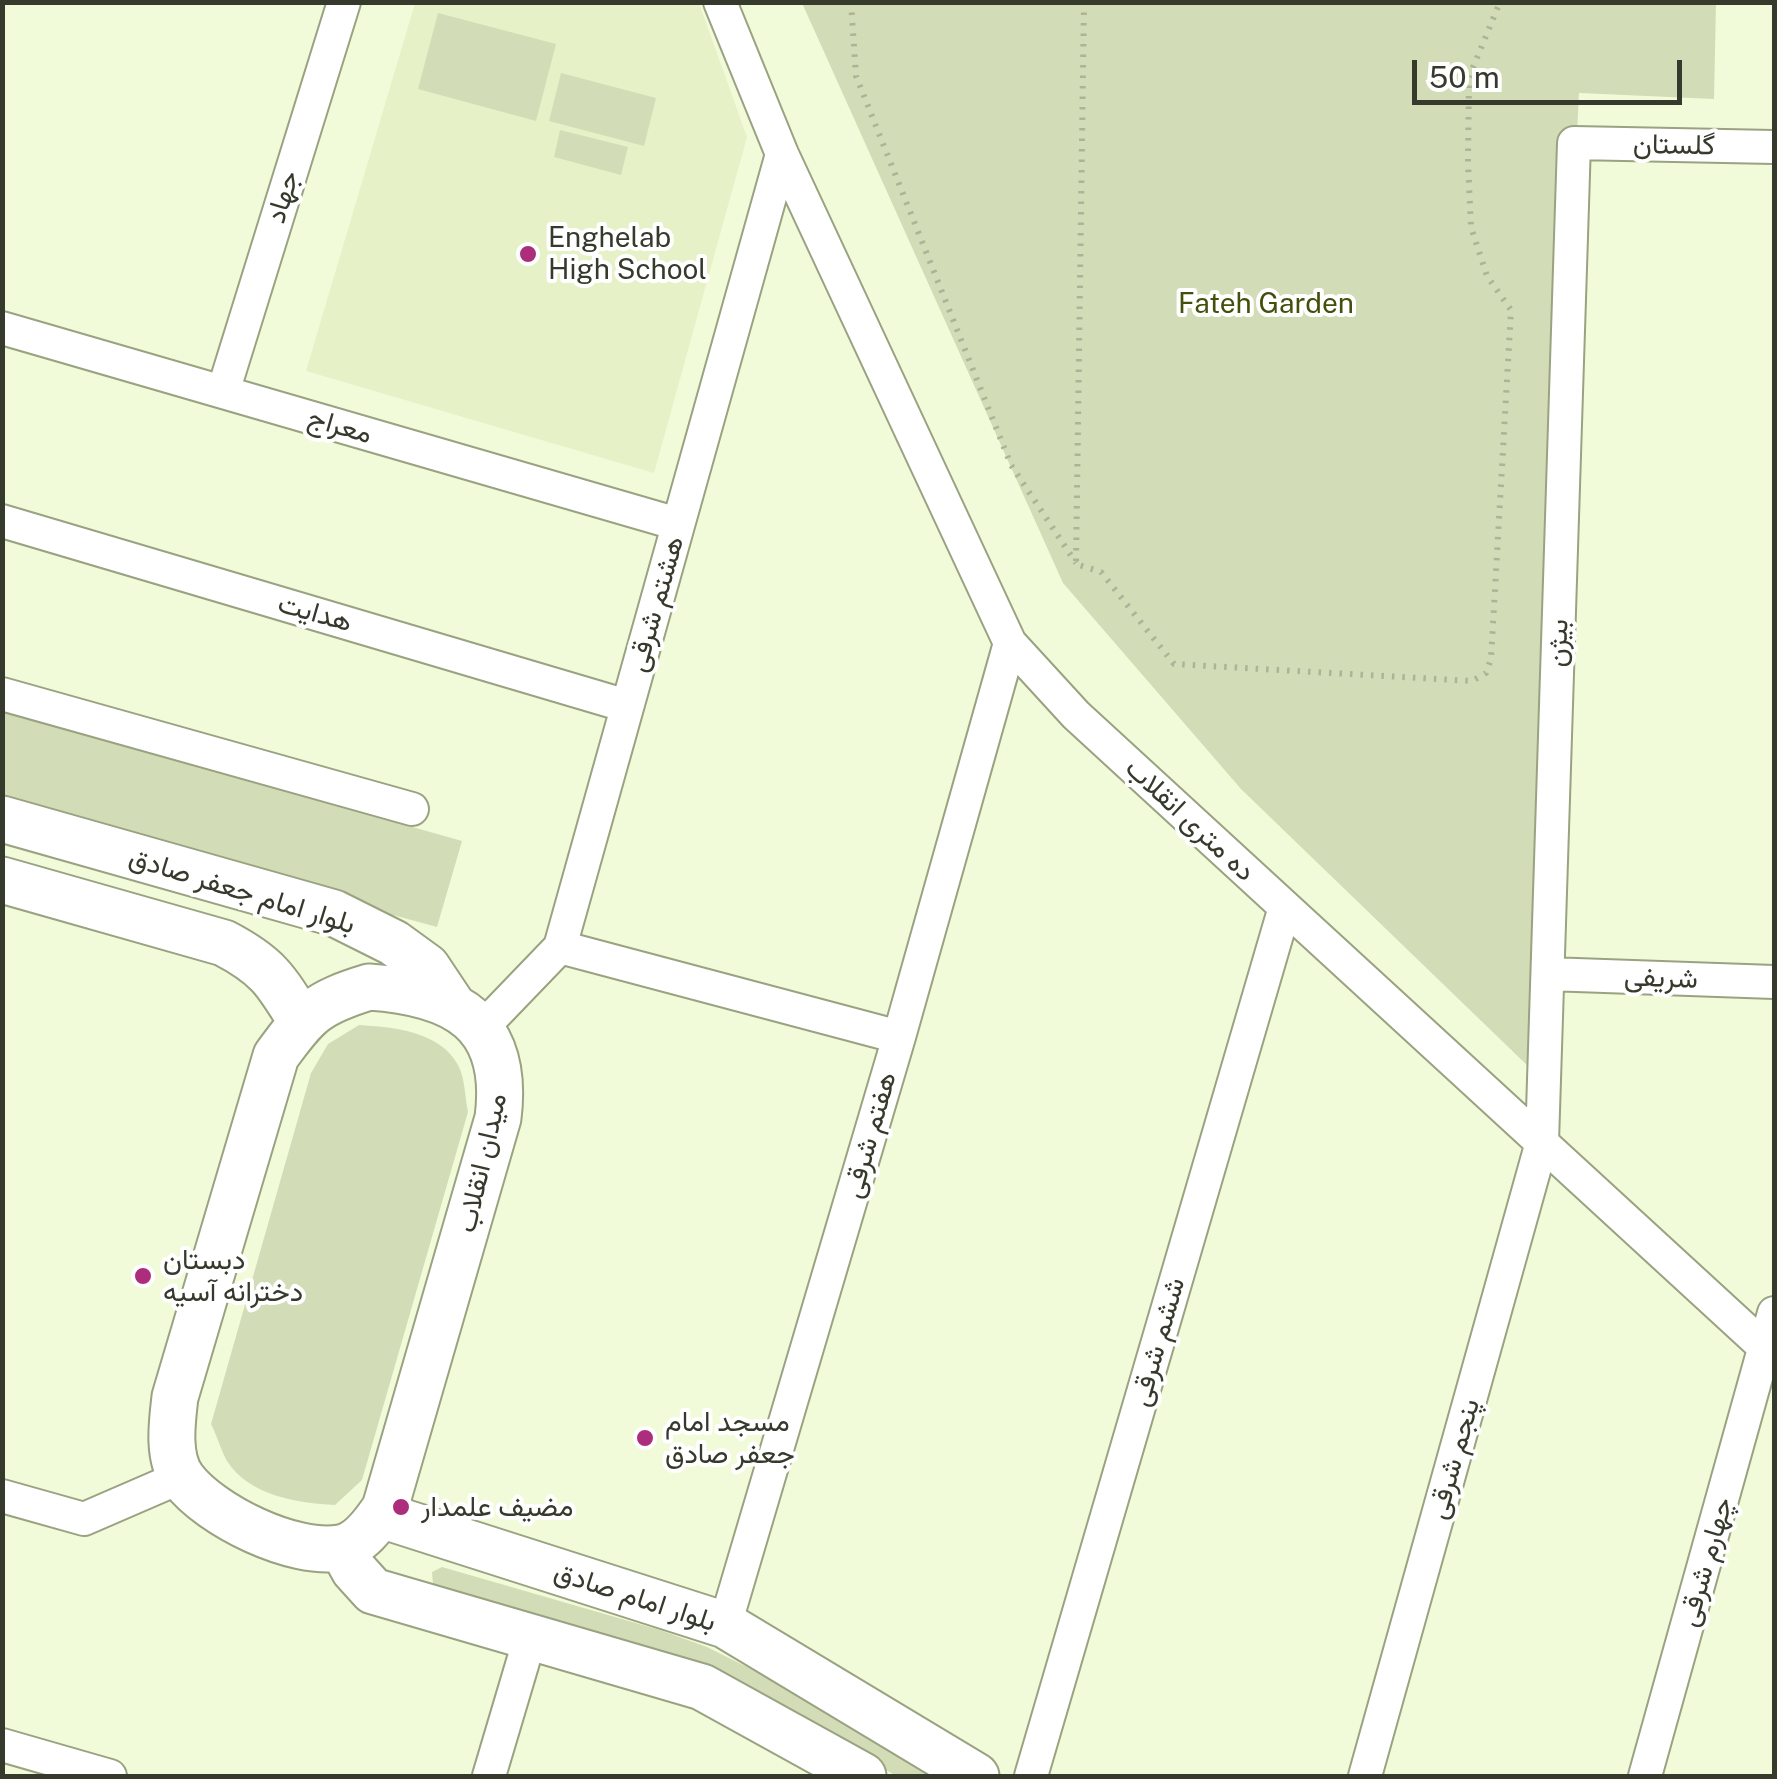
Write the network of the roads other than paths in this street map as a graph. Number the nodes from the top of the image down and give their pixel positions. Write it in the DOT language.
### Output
graph roads {
  1 [pos="344,2"];
  2 [pos="720,2"];
  3 [pos="1574,143"];
  4 [pos="1774,147"];
  5 [pos="782,154"];
  6 [pos="2,328"];
  7 [pos="223,392"];
  8 [pos="2,521"];
  9 [pos="678,524"];
  10 [pos="1010,644"];
  11 [pos="2,694"];
  12 [pos="627,706"];
  13 [pos="412,809"];
  14 [pos="2,819"];
  15 [pos="2,880"];
  16 [pos="1286,908"];
  17 [pos="560,948"];
  18 [pos="1548,974"];
  19 [pos="1774,982"];
  20 [pos="468,1016"];
  21 [pos="301,1021"];
  22 [pos="899,1036"];
  23 [pos="1542,1142"];
  24 [pos="1774,1313"];
  25 [pos="1770,1352"];
  26 [pos="181,1477"];
  27 [pos="2,1496"];
  28 [pos="380,1515"];
  29 [pos="342,1548"];
  30 [pos="725,1625"];
  31 [pos="530,1638"];
  32 [pos="2,1745"];
  33 [pos="836,1769"];
  34 [pos="110,1776"];
  35 [pos="489,1776"];
  36 [pos="976,1776"];
  37 [pos="1031,1776"];
  38 [pos="1366,1776"];
  39 [pos="1645,1776"];
  1 -- 7 [label="street, جهاد"];
  2 -- 5 [label="street, ده متری انقلاب"];
  3 -- 4 [label="street, گلستان"];
  3 -- 18 [label="street, بیژن"];
  5 -- 9 [label="street, هشتم شرقی"];
  5 -- 10 [label="street, ده متری انقلاب"];
  6 -- 7 [label="street, معراج"];
  7 -- 9 [label="street, معراج"];
  8 -- 12 [label="street, هدایت"];
  9 -- 12 [label="street, هشتم شرقی"];
  10 -- 16 [label="street, ده متری انقلاب"];
  10 -- 22 [label="street, هفتم شرقی"];
  11 -- 13 [label="street"];
  12 -- 17 [label="street, هشتم شرقی"];
  14 -- 20 [label="main road, بلوار امام جعفر صادق"];
  15 -- 21 [label="main road, بلوار امام جعفر صادق"];
  16 -- 23 [label="street, ده متری انقلاب"];
  16 -- 37 [label="street, ششم شرقی"];
  17 -- 20 [label="street, هشتم شرقی"];
  17 -- 22 [label="street"];
  18 -- 19 [label="street, شریفی"];
  18 -- 23 [label="street, بیژن"];
  20 -- 21 [label="main road"];
  20 -- 28 [label="main road, میدان انقلاب"];
  21 -- 26 [label="main road"];
  22 -- 30 [label="street, هفتم شرقی"];
  23 -- 25 [label="street, ده متری انقلاب"];
  23 -- 38 [label="street, پنجم شرقی"];
  24 -- 25 [label="street, چهارم شرقی"];
  25 -- 39 [label="street, چهارم شرقی"];
  26 -- 27 [label="street"];
  26 -- 29 [label="main road"];
  28 -- 29 [label="main road, میدان انقلاب"];
  28 -- 30 [label="main road, بلوار امام صادق"];
  29 -- 31 [label="main road"];
  30 -- 36 [label="main road, بلوار امام صادق"];
  31 -- 33 [label="main road"];
  31 -- 35 [label="street"];
  32 -- 34 [label="street"];
}
